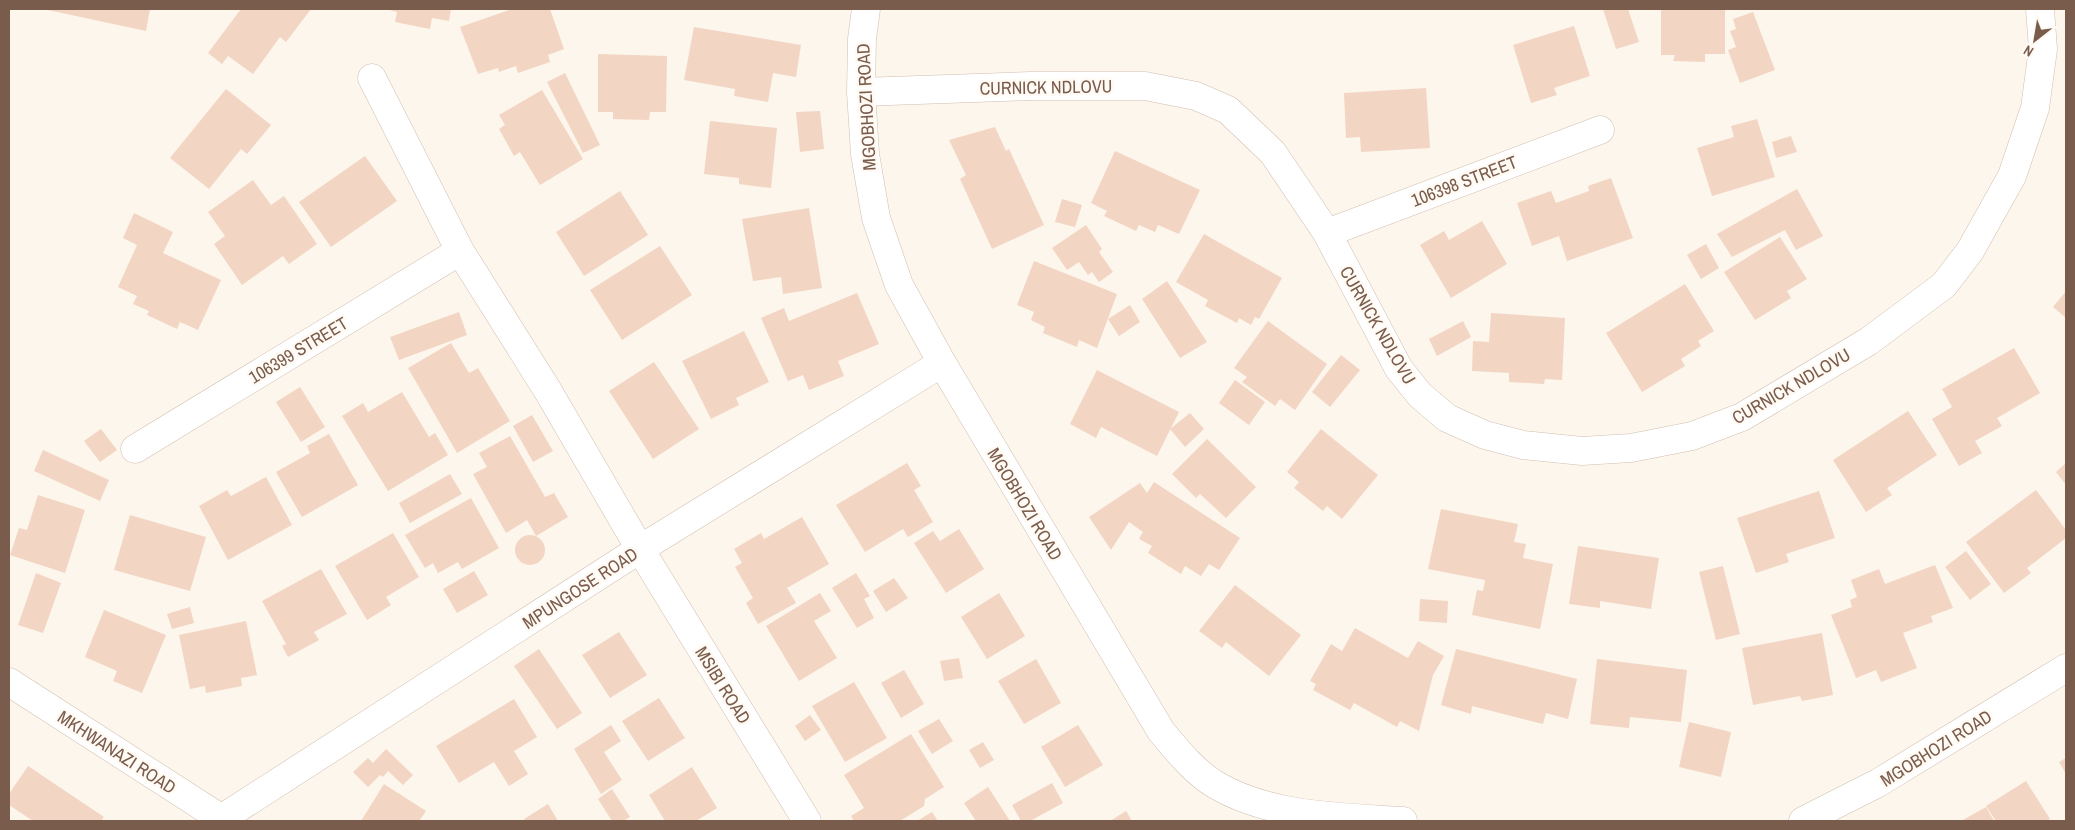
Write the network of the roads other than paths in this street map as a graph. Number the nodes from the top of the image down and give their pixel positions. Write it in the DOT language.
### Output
graph roads {
  1 [pos="866,9"];
  2 [pos="2040,9"];
  3 [pos="372,78"];
  4 [pos="861,92"];
  5 [pos="1600,130"];
  6 [pos="1327,233"];
  7 [pos="460,250"];
  8 [pos="942,363"];
  9 [pos="135,449"];
  10 [pos="640,550"];
  11 [pos="2066,668"];
  12 [pos="9,682"];
  13 [pos="223,820"];
  14 [pos="807,821"];
  15 [pos="1403,821"];
  16 [pos="1803,821"];
  1 -- 4 [label="street, MGOBHOZI ROAD"];
  2 -- 6 [label="street, CURNICK NDLOVU"];
  3 -- 7 [label="street"];
  4 -- 6 [label="street, CURNICK NDLOVU"];
  4 -- 8 [label="street, MGOBHOZI ROAD"];
  5 -- 6 [label="street, 106398 STREET"];
  7 -- 9 [label="street, 106399 STREET"];
  7 -- 10 [label="street"];
  8 -- 10 [label="street, MPUNGOSE ROAD"];
  8 -- 15 [label="street, MGOBHOZI ROAD"];
  10 -- 13 [label="street, MPUNGOSE ROAD"];
  10 -- 14 [label="street, MSIBI ROAD"];
  11 -- 16 [label="street, MGOBHOZI ROAD"];
  12 -- 13 [label="street, MKHWANAZI ROAD"];
}
